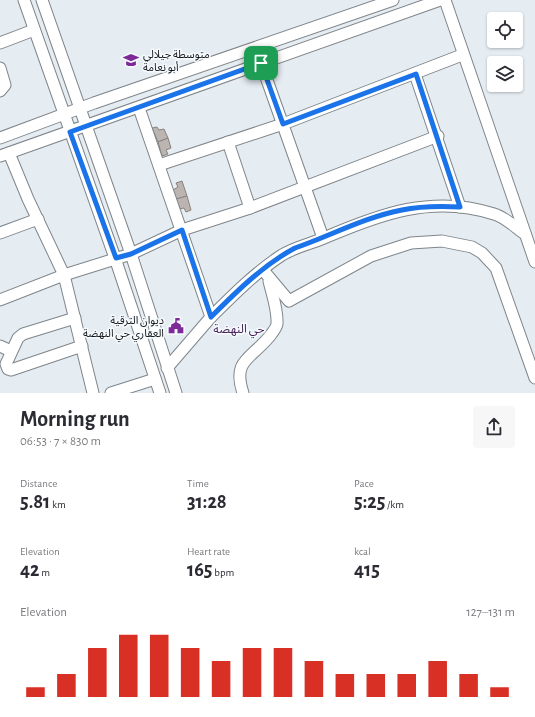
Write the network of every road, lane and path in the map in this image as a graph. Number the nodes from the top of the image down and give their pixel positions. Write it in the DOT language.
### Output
graph roads {
  1 [pos="24,0"];
  2 [pos="42,0"];
  3 [pos="393,0"];
  4 [pos="440,0"];
  5 [pos="445,0"];
  6 [pos="34,30"];
  7 [pos="0,43"];
  8 [pos="462,55"];
  9 [pos="261,63"];
  10 [pos="0,68"];
  11 [pos="416,74"];
  12 [pos="0,92"];
  13 [pos="81,108"];
  14 [pos="139,108"];
  15 [pos="64,114"];
  16 [pos="283,124"];
  17 [pos="87,126"];
  18 [pos="70,132"];
  19 [pos="438,136"];
  20 [pos="0,138"];
  21 [pos="228,142"];
  22 [pos="4,154"];
  23 [pos="159,165"];
  24 [pos="305,187"];
  25 [pos="514,203"];
  26 [pos="460,207"];
  27 [pos="250,208"];
  28 [pos="496,214"];
  29 [pos="38,219"];
  30 [pos="182,230"];
  31 [pos="0,233"];
  32 [pos="525,234"];
  33 [pos="322,238"];
  34 [pos="131,254"];
  35 [pos="116,258"];
  36 [pos="535,262"];
  37 [pos="266,273"];
  38 [pos="64,275"];
  39 [pos="0,300"];
  40 [pos="211,317"];
  41 [pos="76,318"];
  42 [pos="0,346"];
  43 [pos="82,346"];
  44 [pos="11,351"];
  45 [pos="167,368"];
  46 [pos="535,378"];
  47 [pos="155,379"];
  48 [pos="93,393"];
  49 [pos="111,393"];
  50 [pos="160,393"];
  51 [pos="176,393"];
  52 [pos="243,393"];
  1 -- 6 [label="street"];
  2 -- 13 [label="street"];
  3 -- 13 [label="street"];
  4 -- 9 [label="street"];
  5 -- 8 [label="street"];
  6 -- 7 [label="street"];
  6 -- 15 [label="street"];
  8 -- 11 [label="street"];
  8 -- 25 [label="street"];
  9 -- 14 [label="street"];
  9 -- 16 [label="street"];
  10 -- 12 [label="street"];
  11 -- 16 [label="street"];
  11 -- 19 [label="street"];
  13 -- 15 [label="street"];
  13 -- 17 [label="street"];
  14 -- 17 [label="street"];
  14 -- 23 [label="street"];
  15 -- 18 [label="street"];
  15 -- 20 [label="street"];
  16 -- 21 [label="street"];
  16 -- 24 [label="street"];
  17 -- 18 [label="street"];
  17 -- 34 [label="street"];
  18 -- 22 [label="street"];
  18 -- 35 [label="street"];
  19 -- 24 [label="street"];
  19 -- 26 [label="street"];
  21 -- 23 [label="street"];
  21 -- 27 [label="street"];
  22 -- 29 [label="street"];
  23 -- 30 [label="street"];
  24 -- 27 [label="street"];
  24 -- 33 [label="street"];
  25 -- 28 [label="street"];
  25 -- 32 [label="street"];
  26 -- 28 [label="street"];
  26 -- 33 [label="street"];
  27 -- 30 [label="street"];
  28 -- 32 [label="street"];
  29 -- 31 [label="street"];
  29 -- 38 [label="street"];
  30 -- 34 [label="street"];
  30 -- 40 [label="street"];
  32 -- 36 [label="street"];
  33 -- 37 [label="street"];
  34 -- 35 [label="street"];
  34 -- 45 [label="street"];
  35 -- 38 [label="street"];
  35 -- 47 [label="street"];
  37 -- 40 [label="street"];
  37 -- 46 [label="street"];
  37 -- 52 [label="street"];
  38 -- 39 [label="street"];
  38 -- 41 [label="street"];
  40 -- 45 [label="street"];
  41 -- 43 [label="street"];
  41 -- 44 [label="street"];
  42 -- 44 [label="street"];
  43 -- 44 [label="street"];
  43 -- 48 [label="street"];
  45 -- 51 [label="street"];
  47 -- 49 [label="street"];
  47 -- 50 [label="street"];
}
